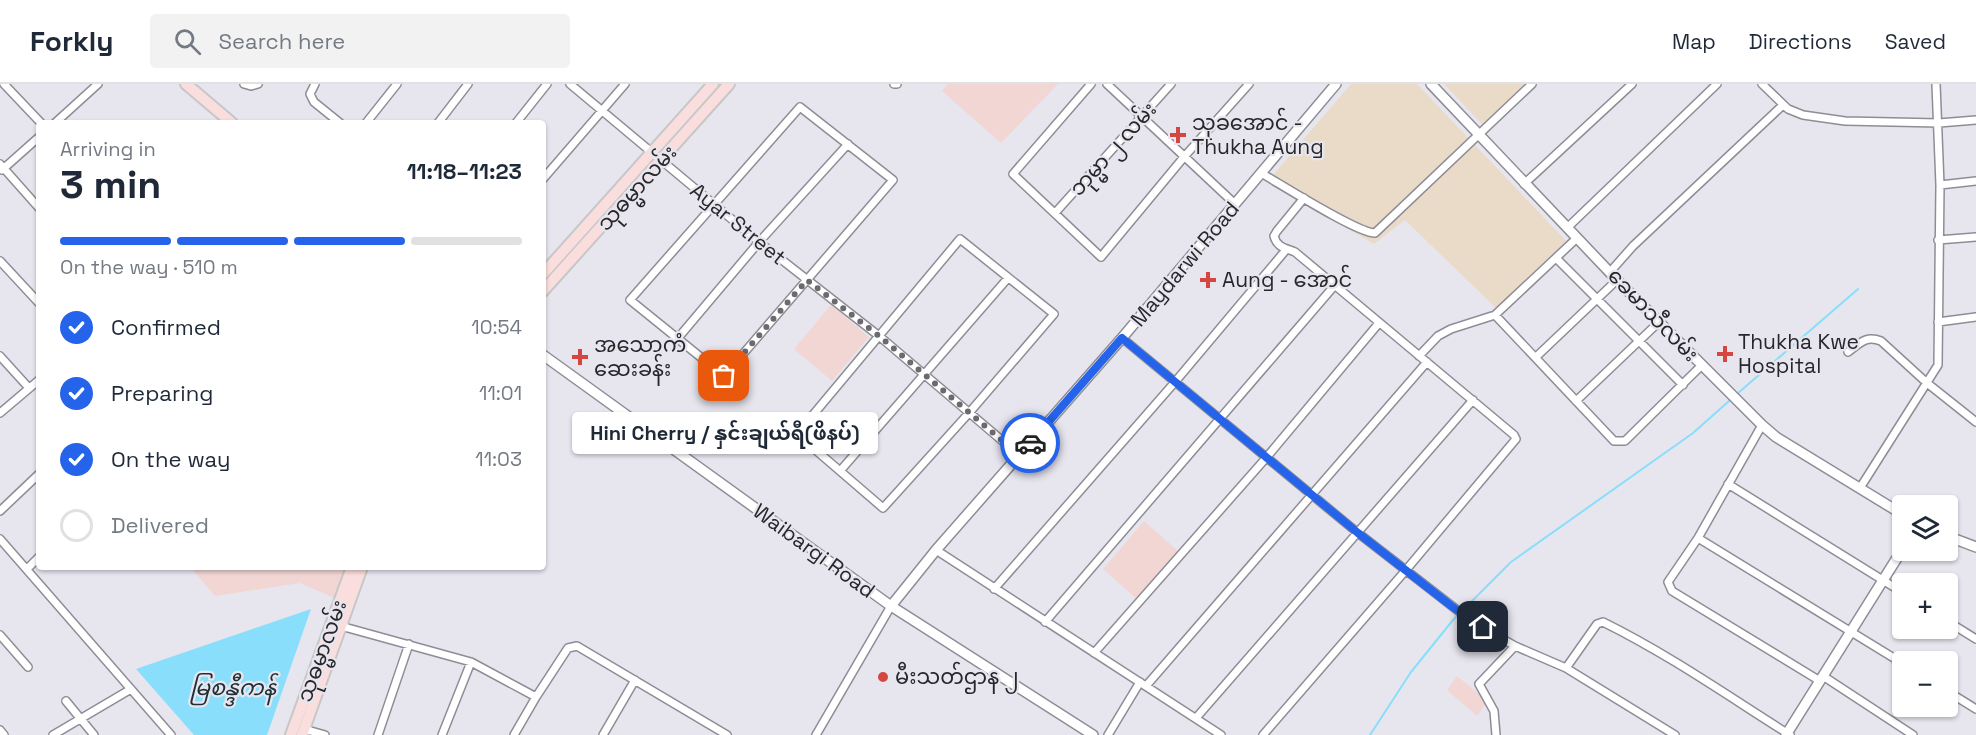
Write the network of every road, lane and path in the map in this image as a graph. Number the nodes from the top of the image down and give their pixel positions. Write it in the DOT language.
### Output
graph roads {
  1 [pos="4,84"];
  2 [pos="98,84"];
  3 [pos="186,84"];
  4 [pos="244,84"];
  5 [pos="258,84"];
  6 [pos="314,84"];
  7 [pos="397,84"];
  8 [pos="468,84"];
  9 [pos="547,84"];
  10 [pos="570,84"];
  11 [pos="625,84"];
  12 [pos="713,84"];
  13 [pos="729,84"];
  14 [pos="1091,84"];
  15 [pos="1107,84"];
  16 [pos="1171,84"];
  17 [pos="1249,84"];
  18 [pos="1336,84"];
  19 [pos="1431,84"];
  20 [pos="1532,84"];
  21 [pos="1632,84"];
  22 [pos="1717,84"];
  23 [pos="1762,84"];
  24 [pos="1936,84"];
  25 [pos="1783,105"];
  26 [pos="603,111"];
  27 [pos="1141,117"];
  28 [pos="38,120"];
  29 [pos="58,120"];
  30 [pos="228,120"];
  31 [pos="336,120"];
  32 [pos="368,120"];
  33 [pos="440,120"];
  34 [pos="518,120"];
  35 [pos="1976,120"];
  36 [pos="1939,123"];
  37 [pos="1478,134"];
  38 [pos="36,139"];
  39 [pos="848,144"];
  40 [pos="652,153"];
  41 [pos="1184,157"];
  42 [pos="661,161"];
  43 [pos="1,168"];
  44 [pos="1261,173"];
  45 [pos="546,176"];
  46 [pos="1976,181"];
  47 [pos="1524,184"];
  48 [pos="1940,184"];
  49 [pos="1304,198"];
  50 [pos="713,203"];
  51 [pos="1235,204"];
  52 [pos="36,205"];
  53 [pos="1055,213"];
  54 [pos="1567,228"];
  55 [pos="1976,237"];
  56 [pos="1577,238"];
  57 [pos="1938,240"];
  58 [pos="759,242"];
  59 [pos="1285,251"];
  60 [pos="1556,258"];
  61 [pos="0,261"];
  62 [pos="546,271"];
  63 [pos="1610,272"];
  64 [pos="1008,278"];
  65 [pos="807,280"];
  66 [pos="1617,280"];
  67 [pos="1335,285"];
  68 [pos="546,288"];
  69 [pos="36,300"];
  70 [pos="1597,300"];
  71 [pos="1495,315"];
  72 [pos="1976,317"];
  73 [pos="1659,322"];
  74 [pos="1938,322"];
  75 [pos="1379,323"];
  76 [pos="879,336"];
  77 [pos="678,338"];
  78 [pos="1122,338"];
  79 [pos="1639,341"];
  80 [pos="1848,352"];
  81 [pos="0,356"];
  82 [pos="1419,356"];
  83 [pos="546,357"];
  84 [pos="1536,357"];
  85 [pos="1427,362"];
  86 [pos="1702,365"];
  87 [pos="923,374"];
  88 [pos="36,382"];
  89 [pos="1175,382"];
  90 [pos="1929,382"];
  91 [pos="1683,385"];
  92 [pos="29,388"];
  93 [pos="1473,400"];
  94 [pos="1576,401"];
  95 [pos="0,413"];
  96 [pos="969,413"];
  97 [pos="1220,418"];
  98 [pos="1976,422"];
  99 [pos="1762,426"];
  100 [pos="1019,455"];
  101 [pos="1266,458"];
  102 [pos="840,471"];
  103 [pos="36,477"];
  104 [pos="1728,484"];
  105 [pos="1860,488"];
  106 [pos="1312,495"];
  107 [pos="1892,508"];
  108 [pos="0,511"];
  109 [pos="1358,533"];
  110 [pos="0,538"];
  111 [pos="1698,538"];
  112 [pos="1958,540"];
  113 [pos="1976,547"];
  114 [pos="936,550"];
  115 [pos="36,560"];
  116 [pos="1895,561"];
  117 [pos="27,569"];
  118 [pos="351,570"];
  119 [pos="361,570"];
  120 [pos="1406,570"];
  121 [pos="1884,580"];
  122 [pos="1892,585"];
  123 [pos="994,589"];
  124 [pos="891,606"];
  125 [pos="1045,622"];
  126 [pos="336,625"];
  127 [pos="1958,628"];
  128 [pos="1851,631"];
  129 [pos="0,635"];
  130 [pos="1976,639"];
  131 [pos="409,644"];
  132 [pos="1515,646"];
  133 [pos="1094,653"];
  134 [pos="1892,657"];
  135 [pos="471,662"];
  136 [pos="28,667"];
  137 [pos="1566,668"];
  138 [pos="1822,679"];
  139 [pos="635,680"];
  140 [pos="1143,684"];
  141 [pos="131,689"];
  142 [pos="536,697"];
  143 [pos="1958,698"];
  144 [pos="66,701"];
  145 [pos="1976,710"];
  146 [pos="80,718"];
  147 [pos="1196,718"];
  148 [pos="0,730"];
  149 [pos="303,732"];
  150 [pos="1788,734"];
  151 [pos="4,735"];
  152 [pos="53,735"];
  153 [pos="94,735"];
  154 [pos="171,735"];
  155 [pos="291,735"];
  156 [pos="324,735"];
  157 [pos="378,735"];
  158 [pos="442,735"];
  159 [pos="514,735"];
  160 [pos="603,735"];
  161 [pos="727,735"];
  162 [pos="816,735"];
  163 [pos="1093,735"];
  164 [pos="1108,735"];
  165 [pos="1221,735"];
  166 [pos="1263,735"];
  167 [pos="1496,735"];
  168 [pos="1676,735"];
  169 [pos="1913,735"];
  1 -- 28 [label="street"];
  2 -- 29 [label="street"];
  3 -- 30 [label="main road"];
  4 -- 5 [label="street"];
  6 -- 31 [label="street"];
  7 -- 32 [label="street"];
  8 -- 33 [label="street"];
  9 -- 34 [label="street"];
  10 -- 26 [label="street, Ayar Street"];
  11 -- 26 [label="street"];
  12 -- 40 [label="main road, သုဓမ္မာလမ်း"];
  13 -- 42 [label="main road, သုဓမ္မာလမ်း"];
  14 -- 53 [label="street"];
  15 -- 27 [label="street"];
  16 -- 27 [label="street, ဘုမ္မာ ၂ လမ်း"];
  17 -- 41 [label="street"];
  18 -- 44 [label="street, Maydarwi Road"];
  19 -- 37 [label="street, ခေမာသီလမ်း"];
  20 -- 37 [label="street"];
  21 -- 47 [label="street"];
  22 -- 54 [label="street"];
  23 -- 25 [label="street"];
  24 -- 36 [label="street"];
  25 -- 36 [label="street"];
  25 -- 63 [label="street"];
  26 -- 40 [label="street, Ayar Street"];
  26 -- 45 [label="street"];
  27 -- 41 [label="street"];
  27 -- 53 [label="street, ဘုမ္မာ ၂ လမ်း"];
  35 -- 36 [label="street"];
  36 -- 48 [label="street"];
  37 -- 47 [label="street, ခေမာသီလမ်း"];
  37 -- 49 [label="street"];
  38 -- 43 [label="street"];
  39 -- 50 [label="street"];
  39 -- 58 [label="street"];
  39 -- 65 [label="street"];
  40 -- 42 [label="street, Ayar Street"];
  40 -- 62 [label="main road, သုဓမ္မာလမ်း"];
  41 -- 51 [label="street"];
  41 -- 53 [label="street"];
  42 -- 50 [label="street, Ayar Street"];
  42 -- 68 [label="main road, သုဓမ္မာလမ်း"];
  43 -- 52 [label="street"];
  44 -- 49 [label="street"];
  44 -- 51 [label="street, Maydarwi Road"];
  46 -- 48 [label="street"];
  47 -- 54 [label="street, ခေမာသီလမ်း"];
  48 -- 57 [label="street"];
  49 -- 59 [label="street"];
  50 -- 58 [label="street, Ayar Street"];
  50 -- 77 [label="street"];
  51 -- 78 [label="street, Maydarwi Road"];
  54 -- 56 [label="street, ခေမာသီလမ်း"];
  55 -- 57 [label="street"];
  56 -- 60 [label="street"];
  56 -- 63 [label="street, ခေမာသီလမ်း"];
  57 -- 74 [label="street"];
  58 -- 65 [label="street, Ayar Street"];
  58 -- 77 [label="street"];
  59 -- 67 [label="street"];
  59 -- 89 [label="street"];
  60 -- 70 [label="street"];
  60 -- 71 [label="street"];
  61 -- 69 [label="street"];
  63 -- 66 [label="street, ခေမာသီလမ်း"];
  64 -- 76 [label="street"];
  64 -- 87 [label="street"];
  64 -- 96 [label="street"];
  65 -- 76 [label="street, Ayar Street"];
  65 -- 77 [label="street"];
  66 -- 70 [label="street"];
  66 -- 73 [label="street, ခေမာသီလမ်း"];
  67 -- 75 [label="street"];
  67 -- 97 [label="street"];
  70 -- 79 [label="street"];
  70 -- 84 [label="street"];
  71 -- 82 [label="street"];
  71 -- 84 [label="street"];
  72 -- 74 [label="street"];
  73 -- 79 [label="street"];
  73 -- 86 [label="street, ခေမာသီလမ်း"];
  74 -- 90 [label="street"];
  75 -- 82 [label="street"];
  75 -- 101 [label="street"];
  76 -- 87 [label="street, Ayar Street"];
  76 -- 102 [label="street"];
  78 -- 89 [label="street"];
  78 -- 100 [label="street, Maydarwi Road"];
  79 -- 91 [label="street"];
  79 -- 94 [label="street"];
  80 -- 90 [label="street"];
  81 -- 92 [label="street"];
  82 -- 85 [label="street"];
  83 -- 124 [label="street, Waibargi Road"];
  84 -- 94 [label="street"];
  85 -- 93 [label="street"];
  85 -- 106 [label="street"];
  86 -- 91 [label="street"];
  86 -- 99 [label="street, ခေမာသီလမ်း"];
  87 -- 96 [label="street, Ayar Street"];
  87 -- 102 [label="street"];
  88 -- 92 [label="street"];
  89 -- 97 [label="street"];
  89 -- 123 [label="street"];
  90 -- 98 [label="street"];
  90 -- 105 [label="street"];
  91 -- 94 [label="street"];
  92 -- 95 [label="street"];
  93 -- 109 [label="street"];
  93 -- 120 [label="street"];
  96 -- 100 [label="street, Ayar Street"];
  96 -- 102 [label="street"];
  97 -- 101 [label="street"];
  97 -- 125 [label="street"];
  99 -- 104 [label="street"];
  99 -- 105 [label="street, ခေမာသီလမ်း"];
  100 -- 114 [label="street, Maydarwi Road"];
  101 -- 106 [label="street"];
  101 -- 133 [label="street"];
  103 -- 108 [label="street"];
  104 -- 111 [label="street"];
  104 -- 121 [label="street"];
  105 -- 107 [label="street, ခေမာသီလမ်း"];
  106 -- 109 [label="street"];
  106 -- 140 [label="street"];
  109 -- 120 [label="street"];
  109 -- 147 [label="street"];
  110 -- 117 [label="street"];
  111 -- 128 [label="street"];
  111 -- 138 [label="street"];
  112 -- 113 [label="street"];
  114 -- 123 [label="street"];
  114 -- 124 [label="street, Maydarwi Road"];
  115 -- 117 [label="street"];
  116 -- 121 [label="street"];
  117 -- 141 [label="street"];
  118 -- 126 [label="main road, သုဓမ္မာလမ်း"];
  119 -- 126 [label="main road, သုဓမ္မာလမ်း"];
  120 -- 132 [label="street"];
  120 -- 166 [label="street"];
  121 -- 122 [label="street"];
  121 -- 128 [label="street"];
  123 -- 125 [label="street"];
  124 -- 162 [label="street"];
  124 -- 163 [label="street, Waibargi Road"];
  125 -- 133 [label="street"];
  126 -- 131 [label="street"];
  126 -- 149 [label="main road, သုဓမ္မာလမ်း"];
  126 -- 155 [label="main road, သုဓမ္မာလမ်း"];
  127 -- 130 [label="street"];
  128 -- 134 [label="street"];
  128 -- 138 [label="street"];
  129 -- 136 [label="street"];
  131 -- 135 [label="street"];
  131 -- 157 [label="street"];
  132 -- 137 [label="street"];
  132 -- 167 [label="street"];
  133 -- 140 [label="street"];
  135 -- 142 [label="street"];
  135 -- 158 [label="street"];
  137 -- 150 [label="street"];
  137 -- 168 [label="street"];
  138 -- 150 [label="street"];
  138 -- 169 [label="street"];
  139 -- 142 [label="street"];
  139 -- 160 [label="street"];
  139 -- 161 [label="street"];
  140 -- 147 [label="street"];
  140 -- 164 [label="street"];
  141 -- 146 [label="street"];
  141 -- 154 [label="street"];
  142 -- 159 [label="street"];
  143 -- 145 [label="street"];
  144 -- 146 [label="street"];
  146 -- 152 [label="street"];
  146 -- 153 [label="street"];
  147 -- 165 [label="street"];
  148 -- 151 [label="street"];
  149 -- 156 [label="street"];
}
